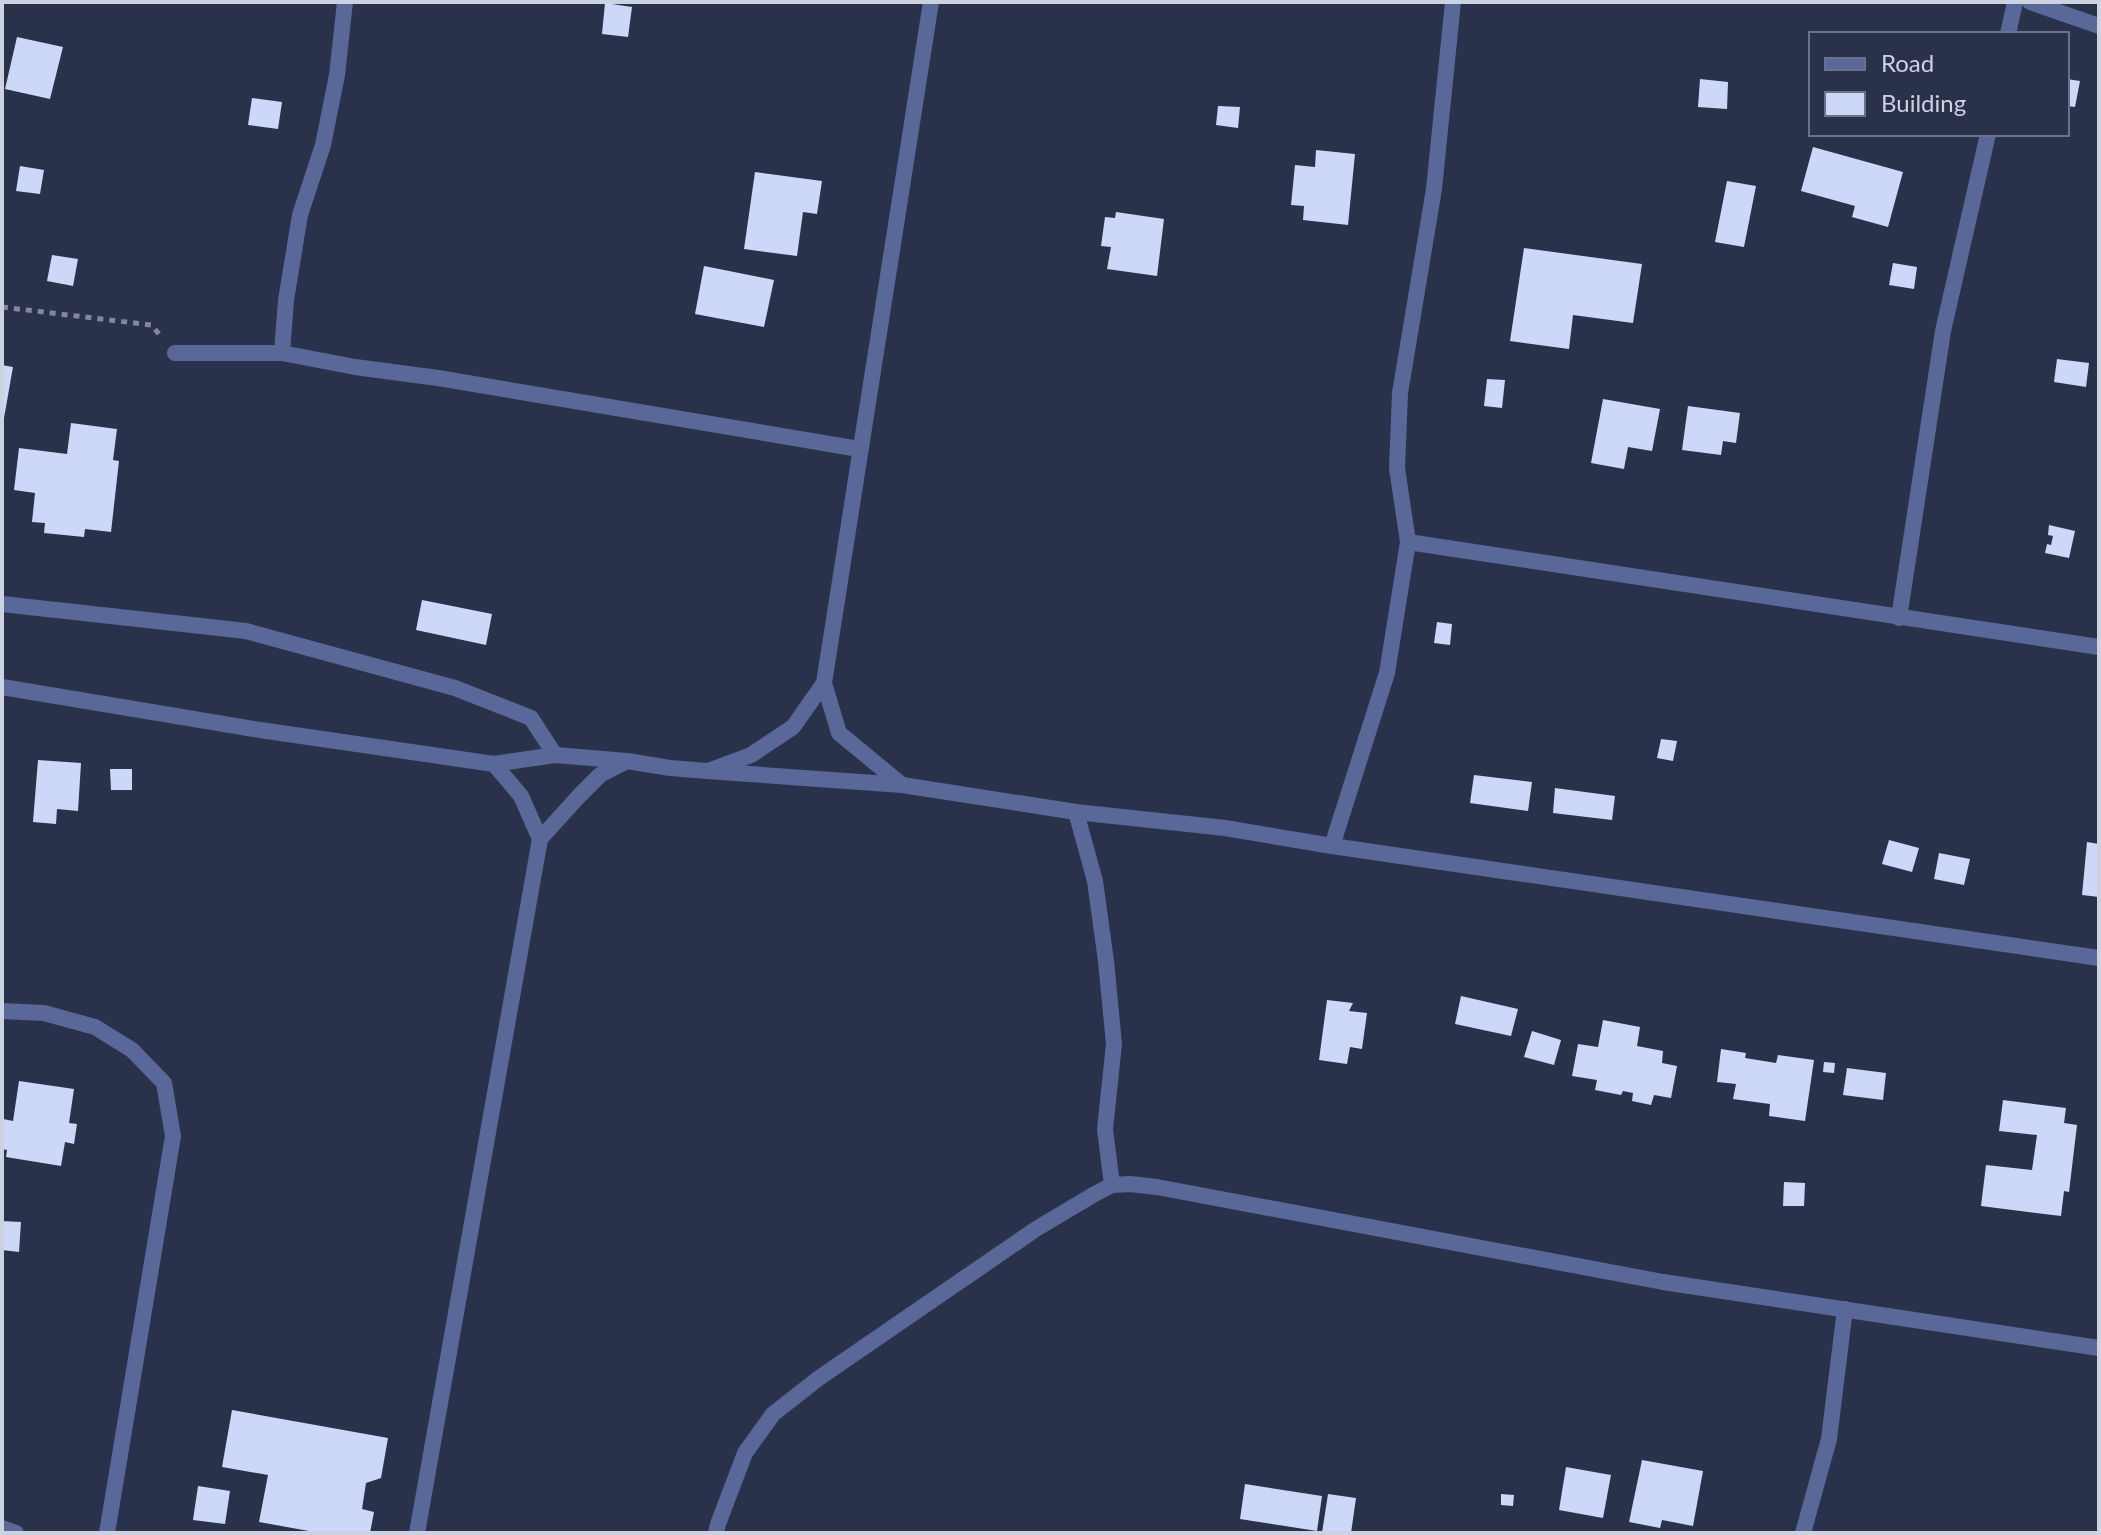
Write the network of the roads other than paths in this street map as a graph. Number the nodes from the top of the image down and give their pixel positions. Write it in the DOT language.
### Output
graph roads {
  1 [pos="345,2"];
  2 [pos="931,2"];
  3 [pos="1453,2"];
  4 [pos="2015,2"];
  5 [pos="2030,2"];
  6 [pos="2099,26"];
  7 [pos="2008,32"];
  8 [pos="1988,136"];
  9 [pos="175,353"];
  10 [pos="282,353"];
  11 [pos="859,449"];
  12 [pos="1408,542"];
  13 [pos="2,604"];
  14 [pos="1899,618"];
  15 [pos="2099,647"];
  16 [pos="824,683"];
  17 [pos="2,687"];
  18 [pos="555,755"];
  19 [pos="627,761"];
  20 [pos="494,764"];
  21 [pos="707,771"];
  22 [pos="902,785"];
  23 [pos="1076,812"];
  24 [pos="540,839"];
  25 [pos="1332,846"];
  26 [pos="2099,958"];
  27 [pos="2,1011"];
  28 [pos="1112,1185"];
  29 [pos="1845,1309"];
  30 [pos="2099,1348"];
  31 [pos="2,1528"];
  32 [pos="16,1533"];
  33 [pos="107,1533"];
  34 [pos="417,1533"];
  35 [pos="716,1533"];
  36 [pos="1803,1533"];
  1 -- 10 [label="street"];
  2 -- 11 [label="street"];
  3 -- 12 [label="street"];
  4 -- 7 [label="street"];
  5 -- 6 [label="street"];
  8 -- 14 [label="street"];
  9 -- 10 [label="street"];
  10 -- 11 [label="street"];
  11 -- 16 [label="street"];
  12 -- 14 [label="street"];
  12 -- 25 [label="street"];
  13 -- 18 [label="street"];
  14 -- 15 [label="street"];
  16 -- 21 [label="street"];
  16 -- 22 [label="street"];
  17 -- 20 [label="street"];
  18 -- 19 [label="street"];
  18 -- 20 [label="street"];
  19 -- 21 [label="street"];
  19 -- 24 [label="street"];
  20 -- 24 [label="street"];
  21 -- 22 [label="street"];
  22 -- 23 [label="street"];
  23 -- 25 [label="street"];
  23 -- 28 [label="street"];
  24 -- 34 [label="street"];
  25 -- 26 [label="street"];
  27 -- 33 [label="street"];
  28 -- 29 [label="street"];
  28 -- 35 [label="street"];
  29 -- 30 [label="street"];
  29 -- 36 [label="street"];
  31 -- 32 [label="street"];
}
